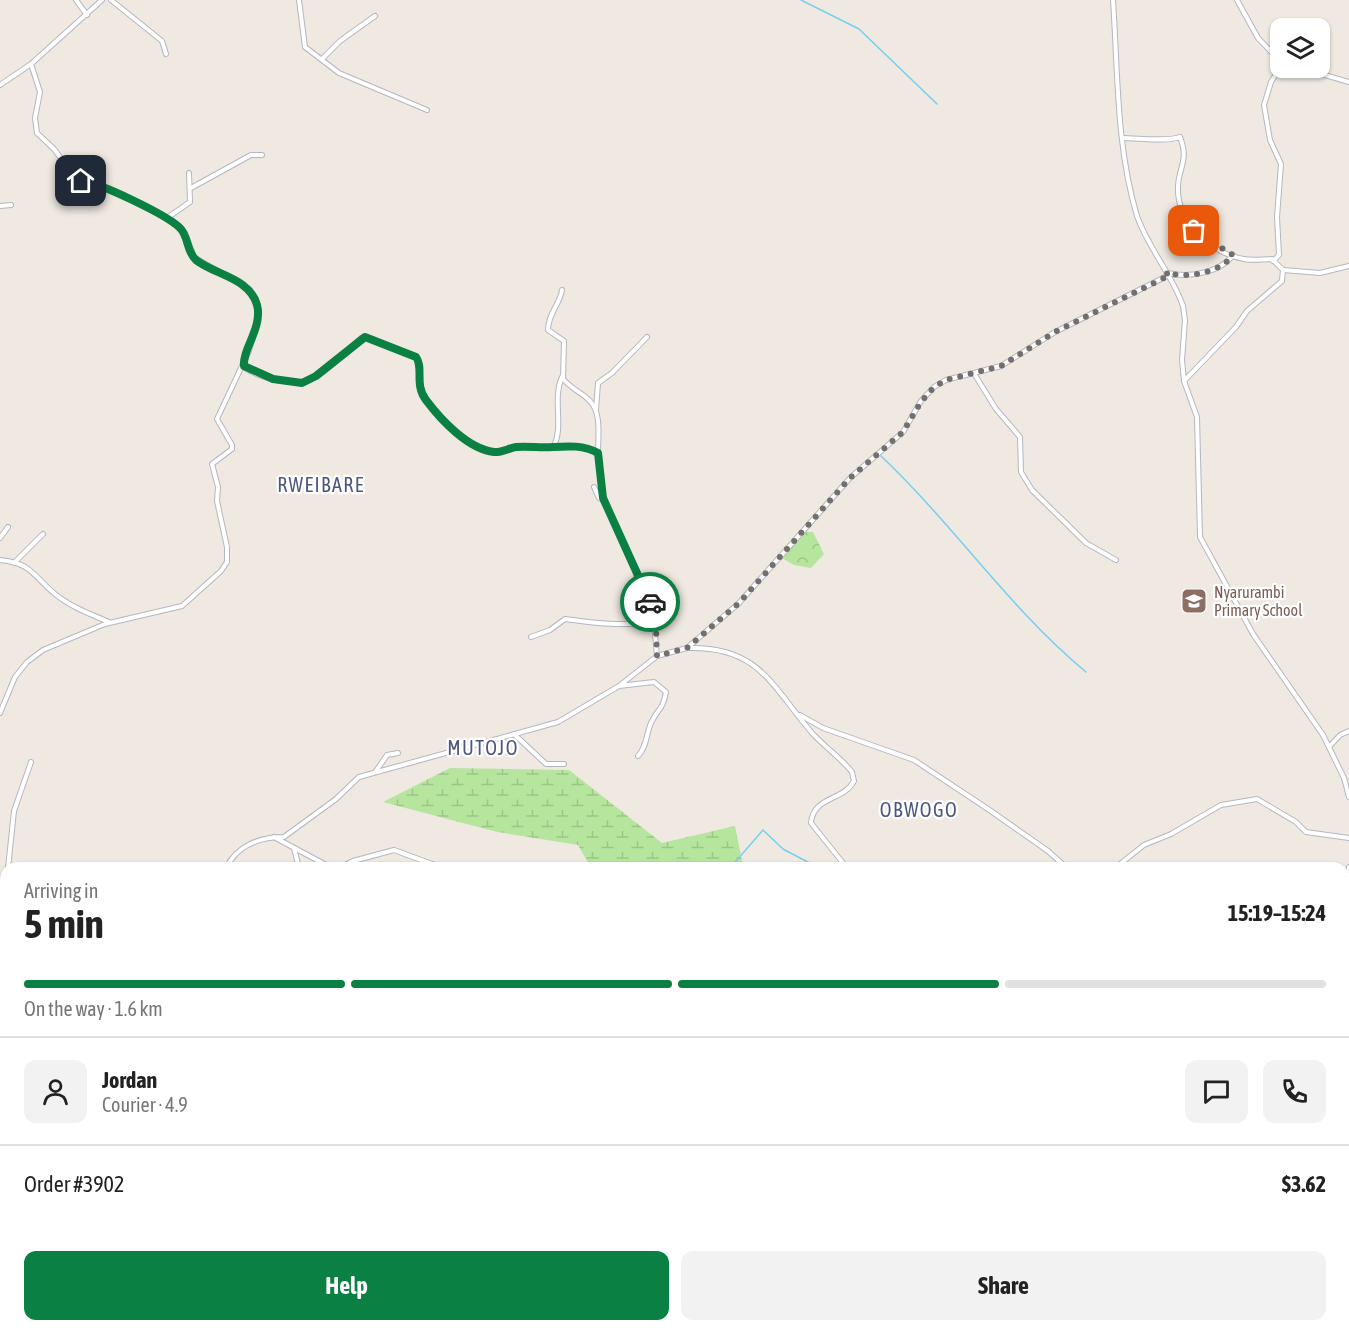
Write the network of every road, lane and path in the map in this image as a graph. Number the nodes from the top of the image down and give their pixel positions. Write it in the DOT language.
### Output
graph roads {
  1 [pos="76,0"];
  2 [pos="102,0"];
  3 [pos="111,0"];
  4 [pos="299,0"];
  5 [pos="1113,0"];
  6 [pos="1237,0"];
  7 [pos="87,15"];
  8 [pos="375,16"];
  9 [pos="1270,50"];
  10 [pos="166,54"];
  11 [pos="322,59"];
  12 [pos="31,64"];
  13 [pos="1330,76"];
  14 [pos="1273,78"];
  15 [pos="1349,82"];
  16 [pos="0,85"];
  17 [pos="427,110"];
  18 [pos="1122,138"];
  19 [pos="262,154"];
  20 [pos="189,172"];
  21 [pos="191,188"];
  22 [pos="11,205"];
  23 [pos="0,206"];
  24 [pos="167,218"];
  25 [pos="1233,255"];
  26 [pos="1273,261"];
  27 [pos="1349,266"];
  28 [pos="1282,270"];
  29 [pos="1168,274"];
  30 [pos="562,290"];
  31 [pos="647,337"];
  32 [pos="243,360"];
  33 [pos="975,375"];
  34 [pos="562,377"];
  35 [pos="1184,381"];
  36 [pos="596,411"];
  37 [pos="554,447"];
  38 [pos="598,453"];
  39 [pos="594,487"];
  40 [pos="604,501"];
  41 [pos="8,527"];
  42 [pos="43,534"];
  43 [pos="0,538"];
  44 [pos="1116,560"];
  45 [pos="0,561"];
  46 [pos="14,563"];
  47 [pos="654,621"];
  48 [pos="109,623"];
  49 [pos="531,638"];
  50 [pos="687,648"];
  51 [pos="657,656"];
  52 [pos="619,686"];
  53 [pos="0,713"];
  54 [pos="799,714"];
  55 [pos="1349,731"];
  56 [pos="515,735"];
  57 [pos="1329,747"];
  58 [pos="398,753"];
  59 [pos="638,756"];
  60 [pos="31,762"];
  61 [pos="564,764"];
  62 [pos="375,771"];
  63 [pos="1349,797"];
  64 [pos="273,837"];
  65 [pos="1349,838"];
  66 [pos="294,848"];
  67 [pos="9,862"];
  68 [pos="230,862"];
  69 [pos="298,862"];
  70 [pos="320,862"];
  71 [pos="351,862"];
  72 [pos="427,862"];
  73 [pos="842,862"];
  74 [pos="1060,862"];
  75 [pos="1123,862"];
  1 -- 7 [label="street"];
  2 -- 7 [label="street"];
  3 -- 10 [label="street"];
  4 -- 11 [label="street"];
  5 -- 18 [label="street"];
  6 -- 9 [label="street"];
  7 -- 12 [label="street"];
  8 -- 11 [label="street"];
  11 -- 17 [label="street"];
  12 -- 16 [label="street"];
  12 -- 24 [label="street"];
  13 -- 15 [label="street"];
  14 -- 26 [label="street"];
  18 -- 25 [label="street"];
  18 -- 29 [label="street"];
  19 -- 21 [label="street"];
  20 -- 21 [label="street"];
  21 -- 24 [label="street"];
  22 -- 23 [label="street"];
  24 -- 32 [label="street"];
  25 -- 26 [label="street"];
  25 -- 29 [label="street"];
  26 -- 28 [label="street"];
  27 -- 28 [label="street"];
  28 -- 35 [label="street"];
  29 -- 33 [label="street"];
  29 -- 35 [label="street"];
  30 -- 34 [label="street"];
  31 -- 36 [label="street"];
  32 -- 37 [label="street"];
  32 -- 48 [label="street"];
  33 -- 44 [label="street"];
  33 -- 50 [label="street"];
  34 -- 36 [label="street"];
  34 -- 37 [label="street"];
  35 -- 57 [label="street"];
  36 -- 38 [label="street"];
  37 -- 38 [label="street"];
  38 -- 40 [label="street"];
  39 -- 40 [label="street"];
  40 -- 47 [label="street"];
  41 -- 43 [label="street"];
  42 -- 46 [label="street"];
  45 -- 46 [label="street"];
  46 -- 48 [label="street"];
  47 -- 49 [label="street"];
  47 -- 51 [label="street"];
  48 -- 53 [label="street"];
  50 -- 51 [label="street"];
  50 -- 54 [label="street"];
  51 -- 52 [label="street"];
  52 -- 56 [label="street"];
  52 -- 59 [label="street"];
  54 -- 73 [label="street"];
  54 -- 74 [label="street"];
  55 -- 57 [label="street"];
  56 -- 61 [label="street"];
  56 -- 62 [label="street"];
  57 -- 63 [label="street"];
  58 -- 62 [label="street"];
  60 -- 67 [label="street"];
  62 -- 64 [label="street"];
  64 -- 66 [label="street"];
  64 -- 68 [label="street"];
  65 -- 75 [label="street"];
  66 -- 69 [label="street"];
  66 -- 70 [label="street"];
  71 -- 72 [label="street"];
}
